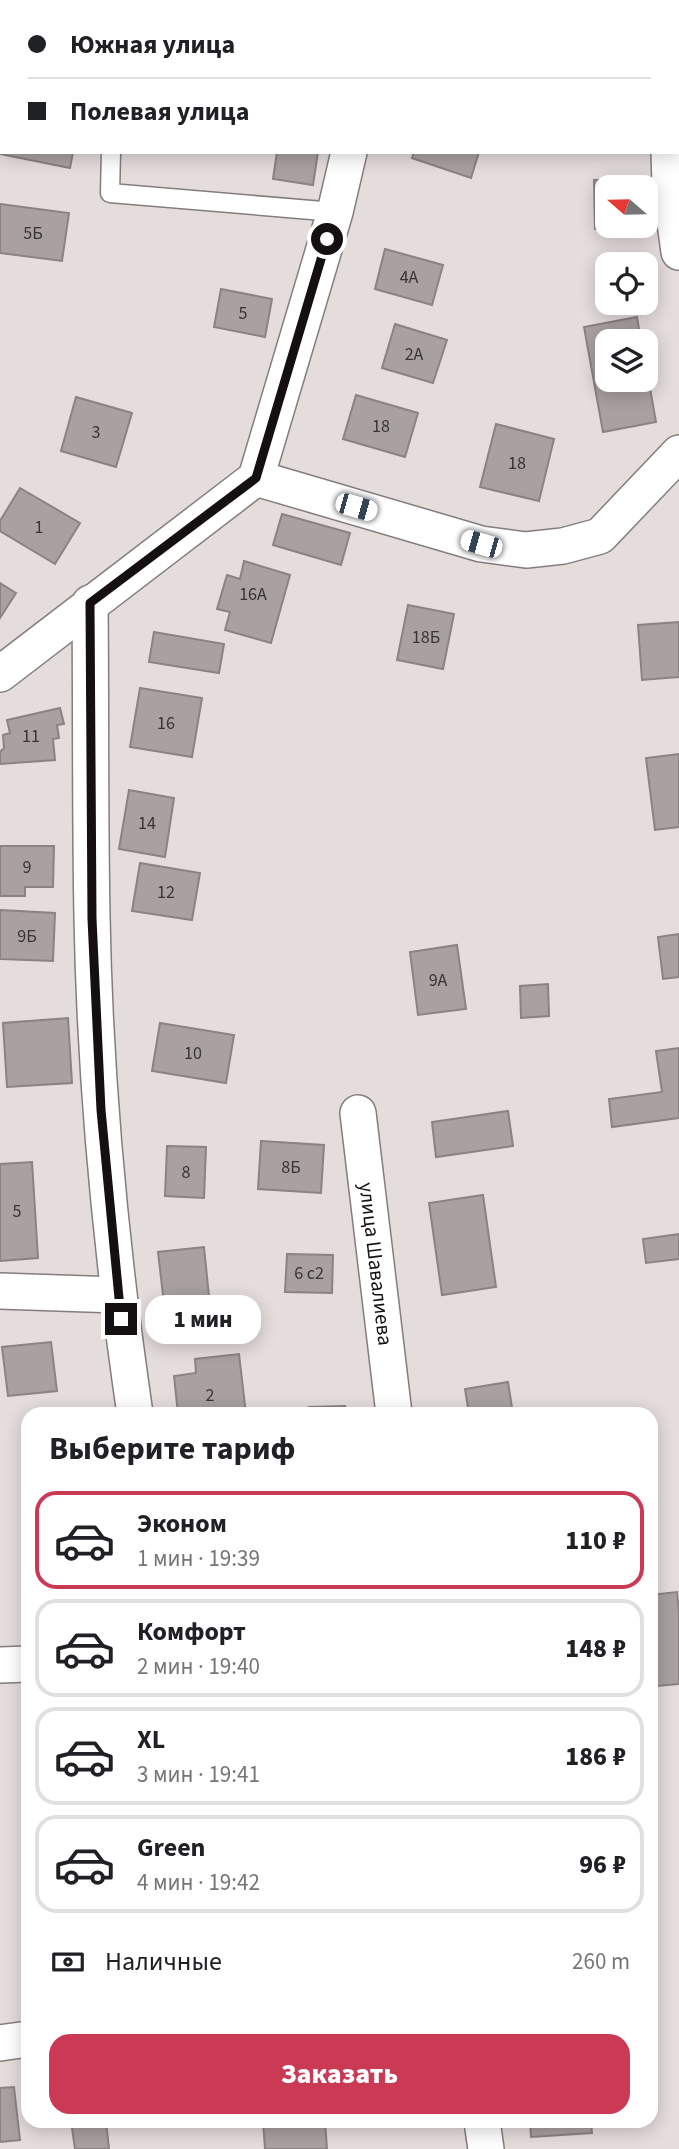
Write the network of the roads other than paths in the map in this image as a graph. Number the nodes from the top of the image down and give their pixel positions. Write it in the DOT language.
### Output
graph roads {
  1 [pos="111,154"];
  2 [pos="349,154"];
  3 [pos="669,154"];
  4 [pos="335,212"];
  5 [pos="679,252"];
  6 [pos="679,453"];
  7 [pos="256,478"];
  8 [pos="90,603"];
  9 [pos="0,674"];
  10 [pos="358,1113"];
  11 [pos="0,1292"];
  12 [pos="117,1295"];
  13 [pos="134,1407"];
  14 [pos="393,1407"];
  15 [pos="21,1664"];
  16 [pos="0,1665"];
  17 [pos="21,2040"];
  18 [pos="0,2043"];
  19 [pos="483,2128"];
  20 [pos="486,2149"];
  1 -- 4 [label="lane"];
  2 -- 4 [label="street"];
  3 -- 5 [label="street"];
  4 -- 7 [label="street"];
  6 -- 7 [label="street"];
  7 -- 8 [label="street"];
  8 -- 9 [label="street"];
  8 -- 12 [label="street"];
  10 -- 14 [label="street, улица Шавалиева"];
  11 -- 12 [label="street"];
  12 -- 13 [label="street"];
  15 -- 16 [label="street"];
  17 -- 18 [label="street"];
  19 -- 20 [label="street"];
}
